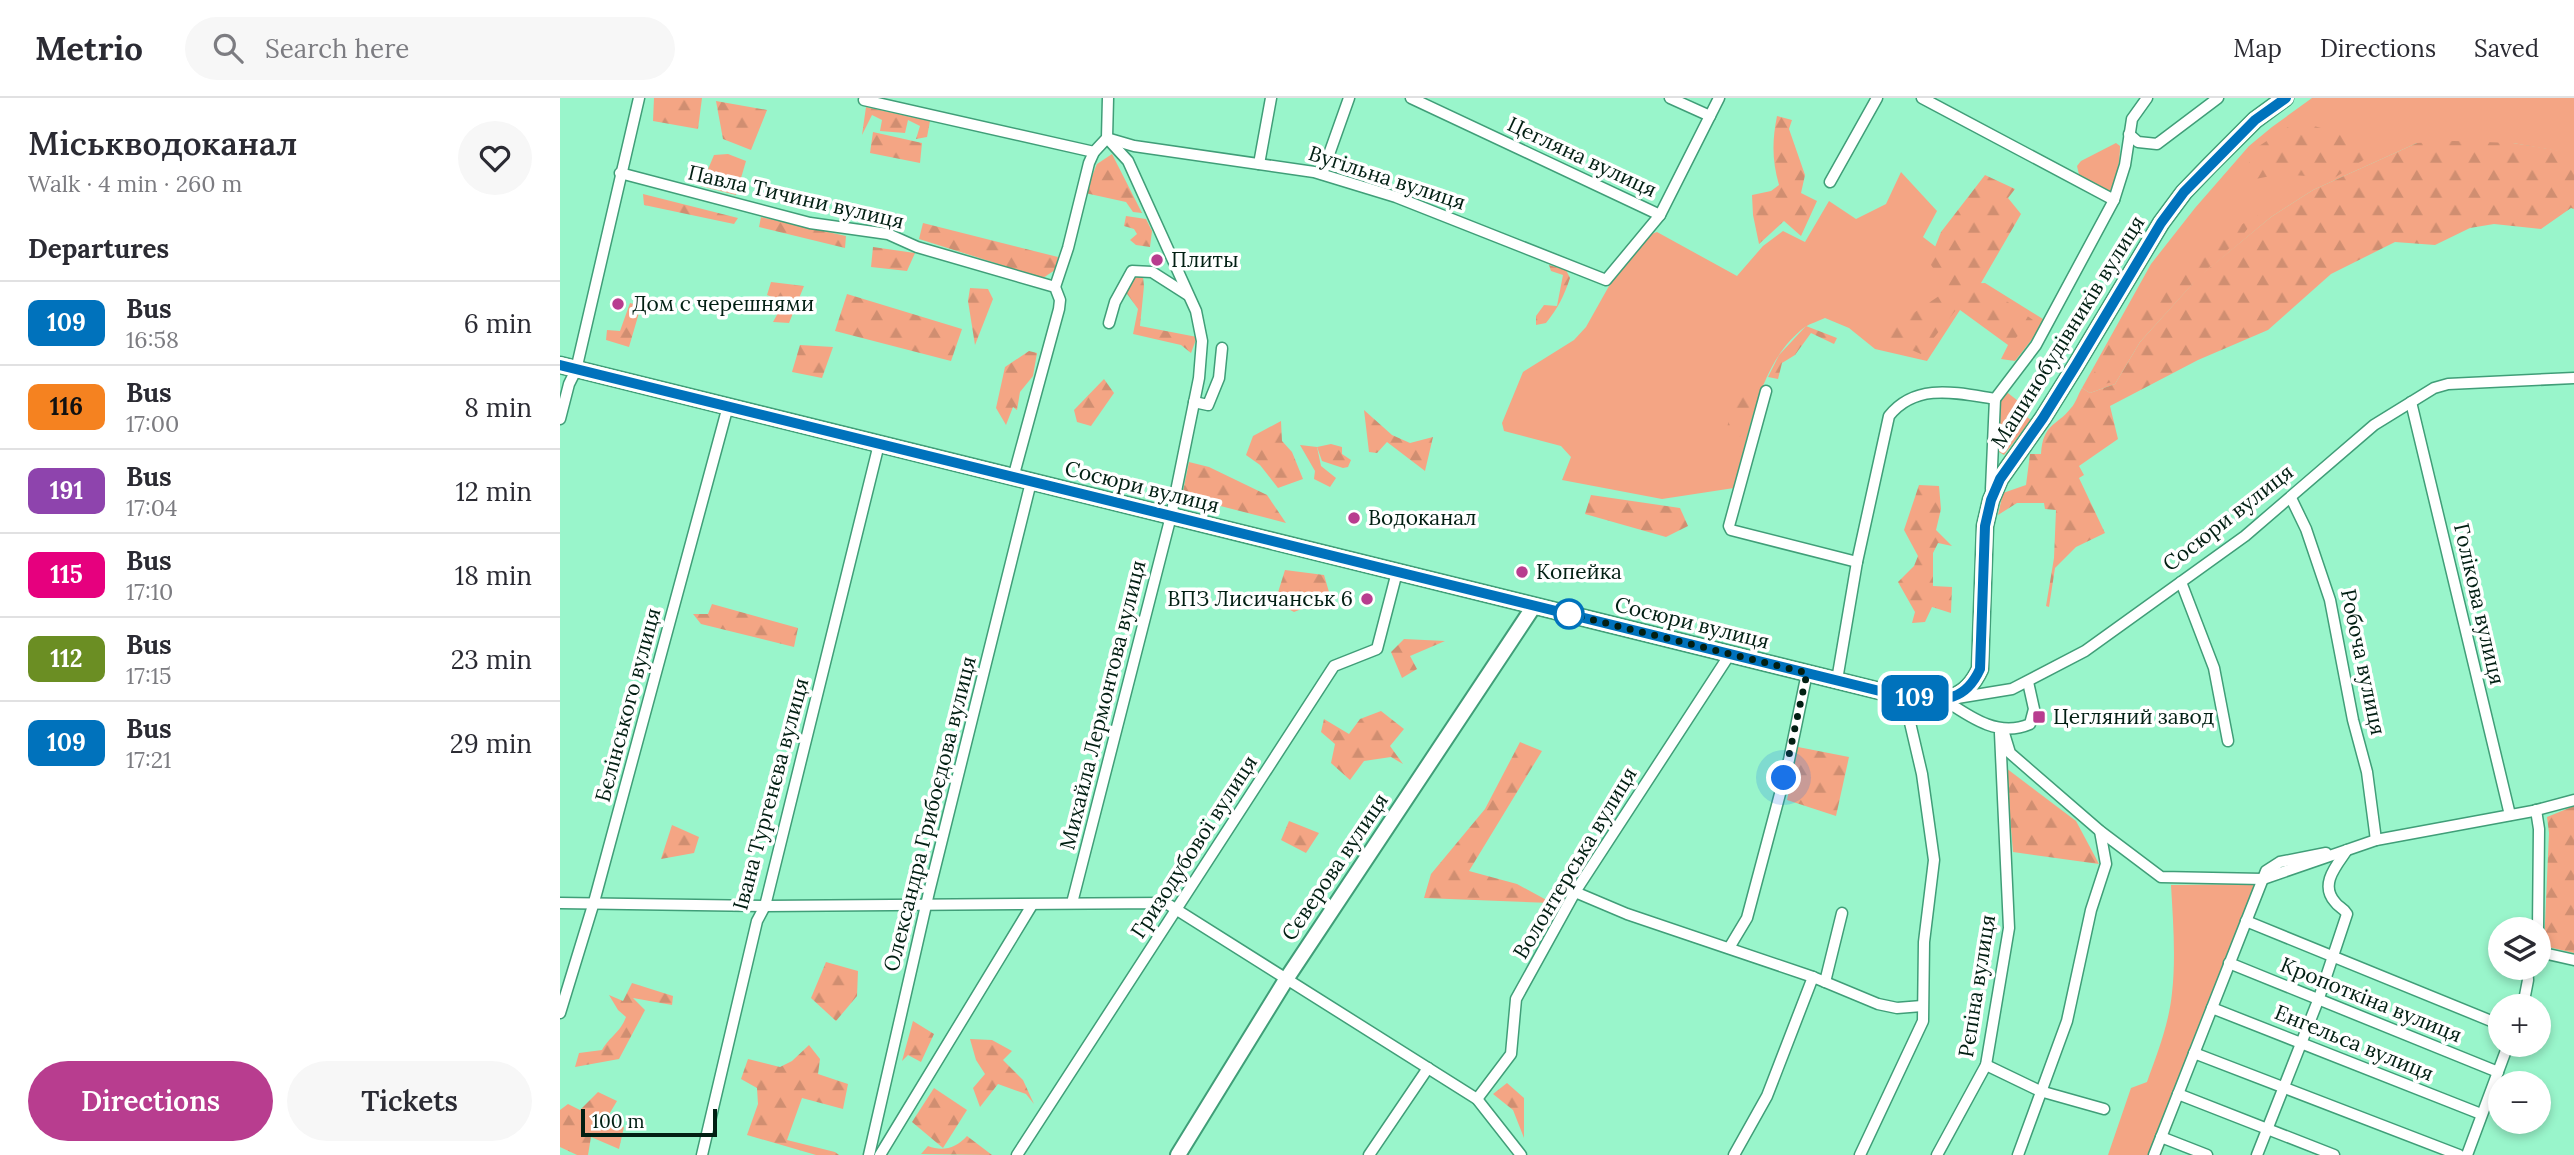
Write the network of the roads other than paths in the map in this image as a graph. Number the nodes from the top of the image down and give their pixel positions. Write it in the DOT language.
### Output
graph roads {
  1 [pos="639,98"];
  2 [pos="1271,98"];
  3 [pos="1349,98"];
  4 [pos="1411,98"];
  5 [pos="1670,98"];
  6 [pos="1719,98"];
  7 [pos="1877,98"];
  8 [pos="1922,98"];
  9 [pos="2147,98"];
  10 [pos="2218,98"];
  11 [pos="2286,98"];
  12 [pos="864,100"];
  13 [pos="1106,100"];
  14 [pos="1710,116"];
  15 [pos="2129,134"];
  16 [pos="1107,138"];
  17 [pos="1094,152"];
  18 [pos="1258,164"];
  19 [pos="620,173"];
  20 [pos="1322,174"];
  21 [pos="1830,182"];
  22 [pos="2114,200"];
  23 [pos="1660,215"];
  24 [pos="1055,287"];
  25 [pos="1189,295"];
  26 [pos="1109,323"];
  27 [pos="1222,348"];
  28 [pos="568,367"];
  29 [pos="2572,378"];
  30 [pos="2574,390"];
  31 [pos="1766,391"];
  32 [pos="1995,398"];
  33 [pos="1194,402"];
  34 [pos="2411,402"];
  35 [pos="729,406"];
  36 [pos="560,419"];
  37 [pos="879,444"];
  38 [pos="1013,478"];
  39 [pos="1031,482"];
  40 [pos="2291,498"];
  41 [pos="1991,500"];
  42 [pos="1171,516"];
  43 [pos="1857,562"];
  44 [pos="1397,572"];
  45 [pos="2181,582"];
  46 [pos="1534,606"];
  47 [pos="1730,654"];
  48 [pos="1807,673"];
  49 [pos="1838,680"];
  50 [pos="2028,682"];
  51 [pos="1904,697"];
  52 [pos="1943,699"];
  53 [pos="2001,729"];
  54 [pos="2228,741"];
  55 [pos="2574,800"];
  56 [pos="2536,810"];
  57 [pos="2510,815"];
  58 [pos="2100,831"];
  59 [pos="2376,841"];
  60 [pos="2347,850"];
  61 [pos="2263,878"];
  62 [pos="1574,892"];
  63 [pos="594,902"];
  64 [pos="560,903"];
  65 [pos="1072,903"];
  66 [pos="1032,905"];
  67 [pos="765,906"];
  68 [pos="926,906"];
  69 [pos="1177,909"];
  70 [pos="1842,913"];
  71 [pos="2538,917"];
  72 [pos="2246,921"];
  73 [pos="1730,948"];
  74 [pos="2551,955"];
  75 [pos="2334,958"];
  76 [pos="2574,960"];
  77 [pos="2229,963"];
  78 [pos="1813,977"];
  79 [pos="1287,978"];
  80 [pos="1825,982"];
  81 [pos="2319,998"];
  82 [pos="1922,1006"];
  83 [pos="2212,1008"];
  84 [pos="560,1013"];
  85 [pos="2488,1020"];
  86 [pos="2300,1043"];
  87 [pos="2194,1053"];
  88 [pos="1986,1065"];
  89 [pos="1428,1068"];
  90 [pos="2496,1071"];
  91 [pos="2284,1086"];
  92 [pos="2040,1091"];
  93 [pos="2178,1094"];
  94 [pos="2488,1097"];
  95 [pos="1477,1099"];
  96 [pos="2104,1110"];
  97 [pos="2481,1114"];
  98 [pos="2268,1130"];
  99 [pos="2161,1137"];
  100 [pos="1518,1153"];
  101 [pos="702,1155"];
  102 [pos="869,1155"];
  103 [pos="880,1155"];
  104 [pos="1017,1155"];
  105 [pos="1178,1155"];
  106 [pos="1369,1155"];
  107 [pos="1734,1155"];
  108 [pos="1860,1155"];
  109 [pos="1937,1155"];
  110 [pos="2018,1155"];
  111 [pos="2154,1155"];
  112 [pos="2207,1155"];
  113 [pos="2257,1155"];
  114 [pos="2334,1155"];
  115 [pos="2459,1155"];
  116 [pos="2467,1155"];
  1 -- 19 [label="street"];
  2 -- 18 [label="street"];
  3 -- 20 [label="street"];
  4 -- 23 [label="street, Цегляна вулиця"];
  5 -- 14 [label="street"];
  6 -- 14 [label="street"];
  7 -- 21 [label="street"];
  8 -- 22 [label="street"];
  9 -- 15 [label="street"];
  10 -- 15 [label="street"];
  11 -- 41 [label="main road, Машинобудівників вулиця"];
  12 -- 17 [label="street"];
  13 -- 16 [label="street"];
  14 -- 23 [label="street"];
  15 -- 22 [label="street"];
  16 -- 17 [label="street"];
  16 -- 18 [label="street, Вугільна вулиця"];
  16 -- 25 [label="street, Михайла Лермонтова вулиця"];
  17 -- 24 [label="street"];
  18 -- 20 [label="street, Вугільна вулиця"];
  19 -- 24 [label="street, Павла Тичини вулиця"];
  19 -- 28 [label="street"];
  20 -- 23 [label="street, Вугільна вулиця"];
  22 -- 32 [label="street"];
  24 -- 38 [label="street"];
  25 -- 26 [label="street"];
  25 -- 33 [label="street, Михайла Лермонтова вулиця"];
  27 -- 33 [label="street"];
  28 -- 35 [label="main road, Сосюри вулиця"];
  28 -- 36 [label="street"];
  29 -- 30 [label="street"];
  29 -- 34 [label="street, Сосюри вулиця"];
  31 -- 43 [label="street"];
  32 -- 41 [label="street"];
  32 -- 43 [label="street"];
  33 -- 42 [label="street, Михайла Лермонтова вулиця"];
  34 -- 40 [label="street, Сосюри вулиця"];
  34 -- 57 [label="street, Голікова вулиця"];
  35 -- 37 [label="main road, Сосюри вулиця"];
  35 -- 63 [label="street, Бєлінського вулиця"];
  37 -- 38 [label="main road, Сосюри вулиця"];
  37 -- 67 [label="street, Івана Тургенєва вулиця"];
  38 -- 39 [label="main road, Сосюри вулиця"];
  39 -- 42 [label="main road, Сосюри вулиця"];
  39 -- 68 [label="street, Олександра Грибоєдова вулиця"];
  40 -- 45 [label="street, Сосюри вулиця"];
  40 -- 59 [label="street, Робоча вулиця"];
  41 -- 52 [label="main road, Машинобудівників вулиця"];
  42 -- 44 [label="main road, Сосюри вулиця"];
  42 -- 65 [label="street, Михайла Лермонтова вулиця"];
  43 -- 49 [label="street"];
  44 -- 46 [label="main road, Сосюри вулиця"];
  44 -- 69 [label="street, Гризодубової вулиця"];
  45 -- 50 [label="street, Сосюри вулиця"];
  45 -- 54 [label="street"];
  46 -- 47 [label="main road, Сосюри вулиця"];
  46 -- 79 [label="main road, Сєверова вулиця"];
  47 -- 48 [label="main road, Сосюри вулиця"];
  47 -- 62 [label="street, Волонтерська вулиця"];
  48 -- 49 [label="main road, Сосюри вулиця"];
  48 -- 73 [label="street"];
  49 -- 51 [label="main road, Сосюри вулиця"];
  50 -- 52 [label="street, Сосюри вулиця"];
  50 -- 53 [label="street"];
  51 -- 52 [label="main road, Сосюри вулиця"];
  51 -- 82 [label="street"];
  52 -- 53 [label="street"];
  53 -- 58 [label="street"];
  53 -- 88 [label="street, Рєпіна вулиця"];
  55 -- 56 [label="street"];
  56 -- 57 [label="street"];
  56 -- 71 [label="street"];
  57 -- 59 [label="street"];
  58 -- 61 [label="street"];
  58 -- 92 [label="street"];
  59 -- 60 [label="street"];
  60 -- 61 [label="street"];
  60 -- 75 [label="street"];
  61 -- 72 [label="street"];
  62 -- 73 [label="street"];
  62 -- 95 [label="street, Волонтерська вулиця"];
  63 -- 64 [label="street"];
  63 -- 67 [label="street"];
  63 -- 84 [label="street, Бєлінського вулиця"];
  65 -- 66 [label="street"];
  65 -- 69 [label="street"];
  66 -- 68 [label="street"];
  66 -- 103 [label="street"];
  67 -- 68 [label="street"];
  67 -- 101 [label="street, Івана Тургенєва вулиця"];
  68 -- 102 [label="street, Олександра Грибоєдова вулиця"];
  69 -- 79 [label="street"];
  69 -- 104 [label="street, Гризодубової вулиця"];
  70 -- 80 [label="street"];
  72 -- 75 [label="street"];
  72 -- 77 [label="street"];
  73 -- 78 [label="street"];
  74 -- 76 [label="street"];
  75 -- 81 [label="street"];
  75 -- 85 [label="street"];
  77 -- 81 [label="street, Кропоткіна вулиця"];
  77 -- 83 [label="street"];
  78 -- 80 [label="street"];
  78 -- 107 [label="street"];
  79 -- 89 [label="street"];
  79 -- 105 [label="main road, Сєверова вулиця"];
  80 -- 82 [label="street"];
  81 -- 86 [label="street"];
  81 -- 90 [label="street, Кропоткіна вулиця"];
  82 -- 108 [label="street"];
  83 -- 86 [label="street, Енгельса вулиця"];
  83 -- 87 [label="street"];
  86 -- 91 [label="street"];
  86 -- 97 [label="street, Енгельса вулиця"];
  87 -- 91 [label="street"];
  87 -- 93 [label="street"];
  88 -- 92 [label="street"];
  88 -- 109 [label="street, Рєпіна вулиця"];
  89 -- 95 [label="street"];
  89 -- 106 [label="street"];
  91 -- 98 [label="street"];
  91 -- 115 [label="street"];
  92 -- 96 [label="street"];
  92 -- 110 [label="street"];
  93 -- 98 [label="street"];
  93 -- 99 [label="street"];
  94 -- 97 [label="street"];
  95 -- 100 [label="street"];
  97 -- 116 [label="street"];
  98 -- 113 [label="street"];
  98 -- 114 [label="street"];
  99 -- 111 [label="street"];
  99 -- 112 [label="street"];
}
